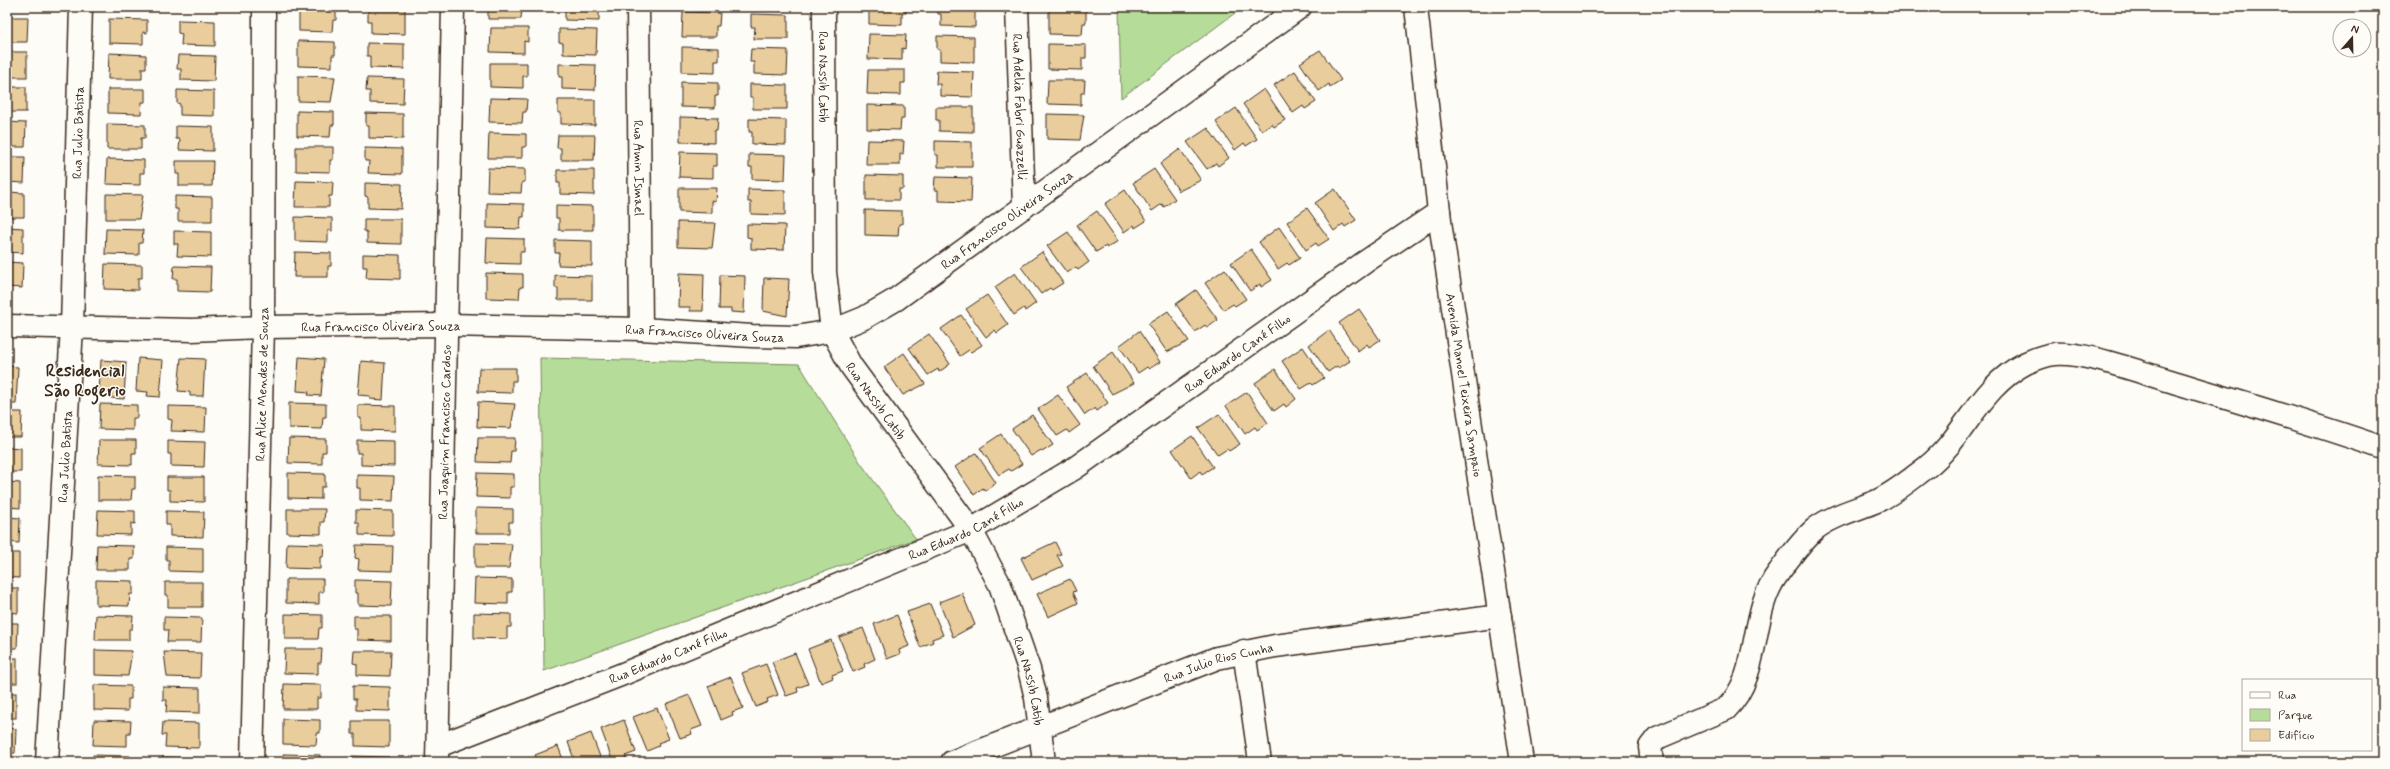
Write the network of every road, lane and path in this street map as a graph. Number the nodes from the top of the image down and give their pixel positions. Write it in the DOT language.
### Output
graph roads {
  1 [pos="81,7"];
  2 [pos="264,7"];
  3 [pos="453,7"];
  4 [pos="638,7"];
  5 [pos="824,7"];
  6 [pos="1017,7"];
  7 [pos="1300,7"];
  8 [pos="1416,7"];
  9 [pos="1024,207"];
  10 [pos="1439,212"];
  11 [pos="448,325"];
  12 [pos="7,326"];
  13 [pos="72,327"];
  14 [pos="263,327"];
  15 [pos="641,329"];
  16 [pos="832,331"];
  17 [pos="2383,448"];
  18 [pos="971,530"];
  19 [pos="1500,616"];
  20 [pos="1244,651"];
  21 [pos="1040,727"];
  22 [pos="438,754"];
  23 [pos="47,762"];
  24 [pos="252,762"];
  25 [pos="952,762"];
  26 [pos="1044,762"];
  27 [pos="1260,762"];
  28 [pos="1522,762"];
  29 [pos="1652,762"];
  1 -- 13 [label="street, Rua Julio Batista"];
  2 -- 14 [label="street, Rua Alice Mendes de Souza"];
  3 -- 11 [label="street, Rua Joaquim Francisco Cardoso"];
  4 -- 15 [label="street, Rua Amin Ismael"];
  5 -- 16 [label="street, Rua Nassib Catib"];
  6 -- 9 [label="street, Rua Adelia Fabri Guazzelli"];
  7 -- 9 [label="street, Rua Francisco Oliveira Souza"];
  8 -- 10 [label="street, Avenida Manoel Teixeira Sampaio"];
  9 -- 16 [label="street, Rua Francisco Oliveira Souza"];
  10 -- 18 [label="street, Rua Eduardo Cané Filho"];
  10 -- 19 [label="street, Avenida Manoel Teixeira Sampaio"];
  11 -- 14 [label="street, Rua Francisco Oliveira Souza"];
  11 -- 15 [label="street, Rua Francisco Oliveira Souza"];
  11 -- 22 [label="street, Rua Joaquim Francisco Cardoso"];
  12 -- 13 [label="street, Rua Francisco Oliveira Souza"];
  13 -- 14 [label="street, Rua Francisco Oliveira Souza"];
  13 -- 23 [label="street, Rua Julio Batista"];
  14 -- 24 [label="street, Rua Alice Mendes de Souza"];
  15 -- 16 [label="street, Rua Francisco Oliveira Souza"];
  16 -- 18 [label="street, Rua Nassib Catib"];
  17 -- 29 [label="street"];
  18 -- 21 [label="street, Rua Nassib Catib"];
  18 -- 22 [label="street, Rua Eduardo Cané Filho"];
  19 -- 20 [label="street, Rua Julio Rios Cunha"];
  19 -- 28 [label="street, Avenida Manoel Teixeira Sampaio"];
  20 -- 21 [label="street, Rua Julio Rios Cunha"];
  20 -- 27 [label="street"];
  21 -- 25 [label="street, Rua Julio Rios Cunha"];
  21 -- 26 [label="street, Rua Nassib Catib"];
}
